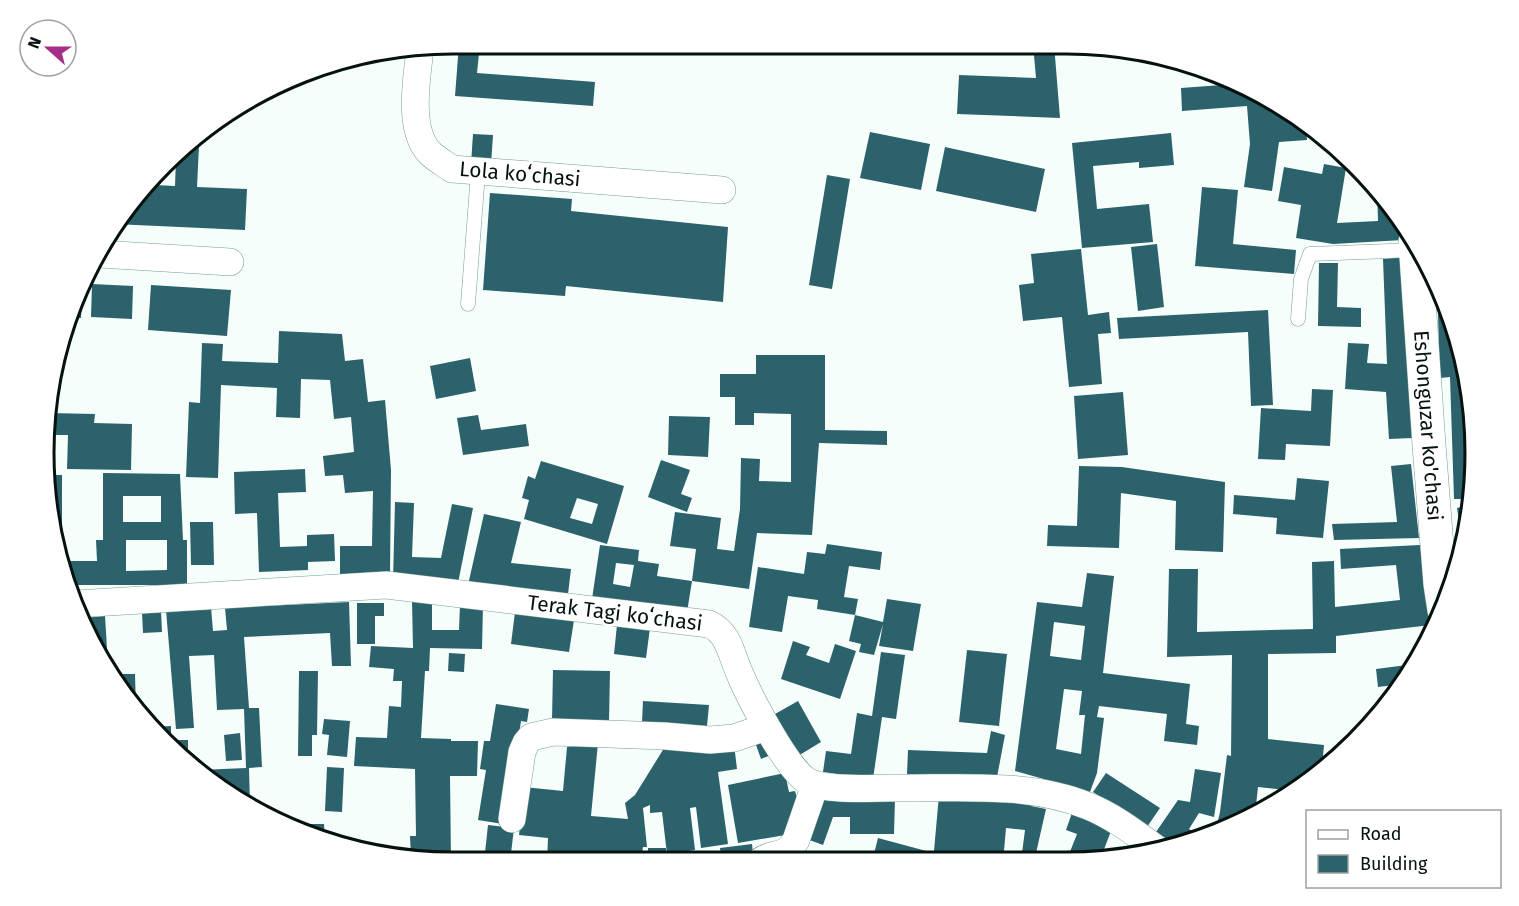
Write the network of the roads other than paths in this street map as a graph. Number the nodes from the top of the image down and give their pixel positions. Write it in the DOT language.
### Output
graph roads {
  1 [pos="419,56"];
  2 [pos="478,172"];
  3 [pos="722,190"];
  4 [pos="1407,247"];
  5 [pos="106,254"];
  6 [pos="230,262"];
  7 [pos="1416,262"];
  8 [pos="468,304"];
  9 [pos="1298,319"];
  10 [pos="1441,590"];
  11 [pos="83,604"];
  12 [pos="766,727"];
  13 [pos="815,785"];
  14 [pos="512,819"];
  15 [pos="1149,843"];
  16 [pos="788,852"];
  1 -- 2 [label="street, Lola koʻchasi"];
  2 -- 3 [label="street, Lola koʻchasi"];
  2 -- 8 [label="lane"];
  4 -- 9 [label="lane"];
  5 -- 6 [label="street"];
  7 -- 10 [label="street, Eshonguzar ko'chasi"];
  11 -- 12 [label="street, Terak Tagi koʻchasi"];
  12 -- 13 [label="street, Terak Tagi koʻchasi"];
  12 -- 14 [label="street"];
  13 -- 15 [label="street"];
  13 -- 16 [label="street"];
}
